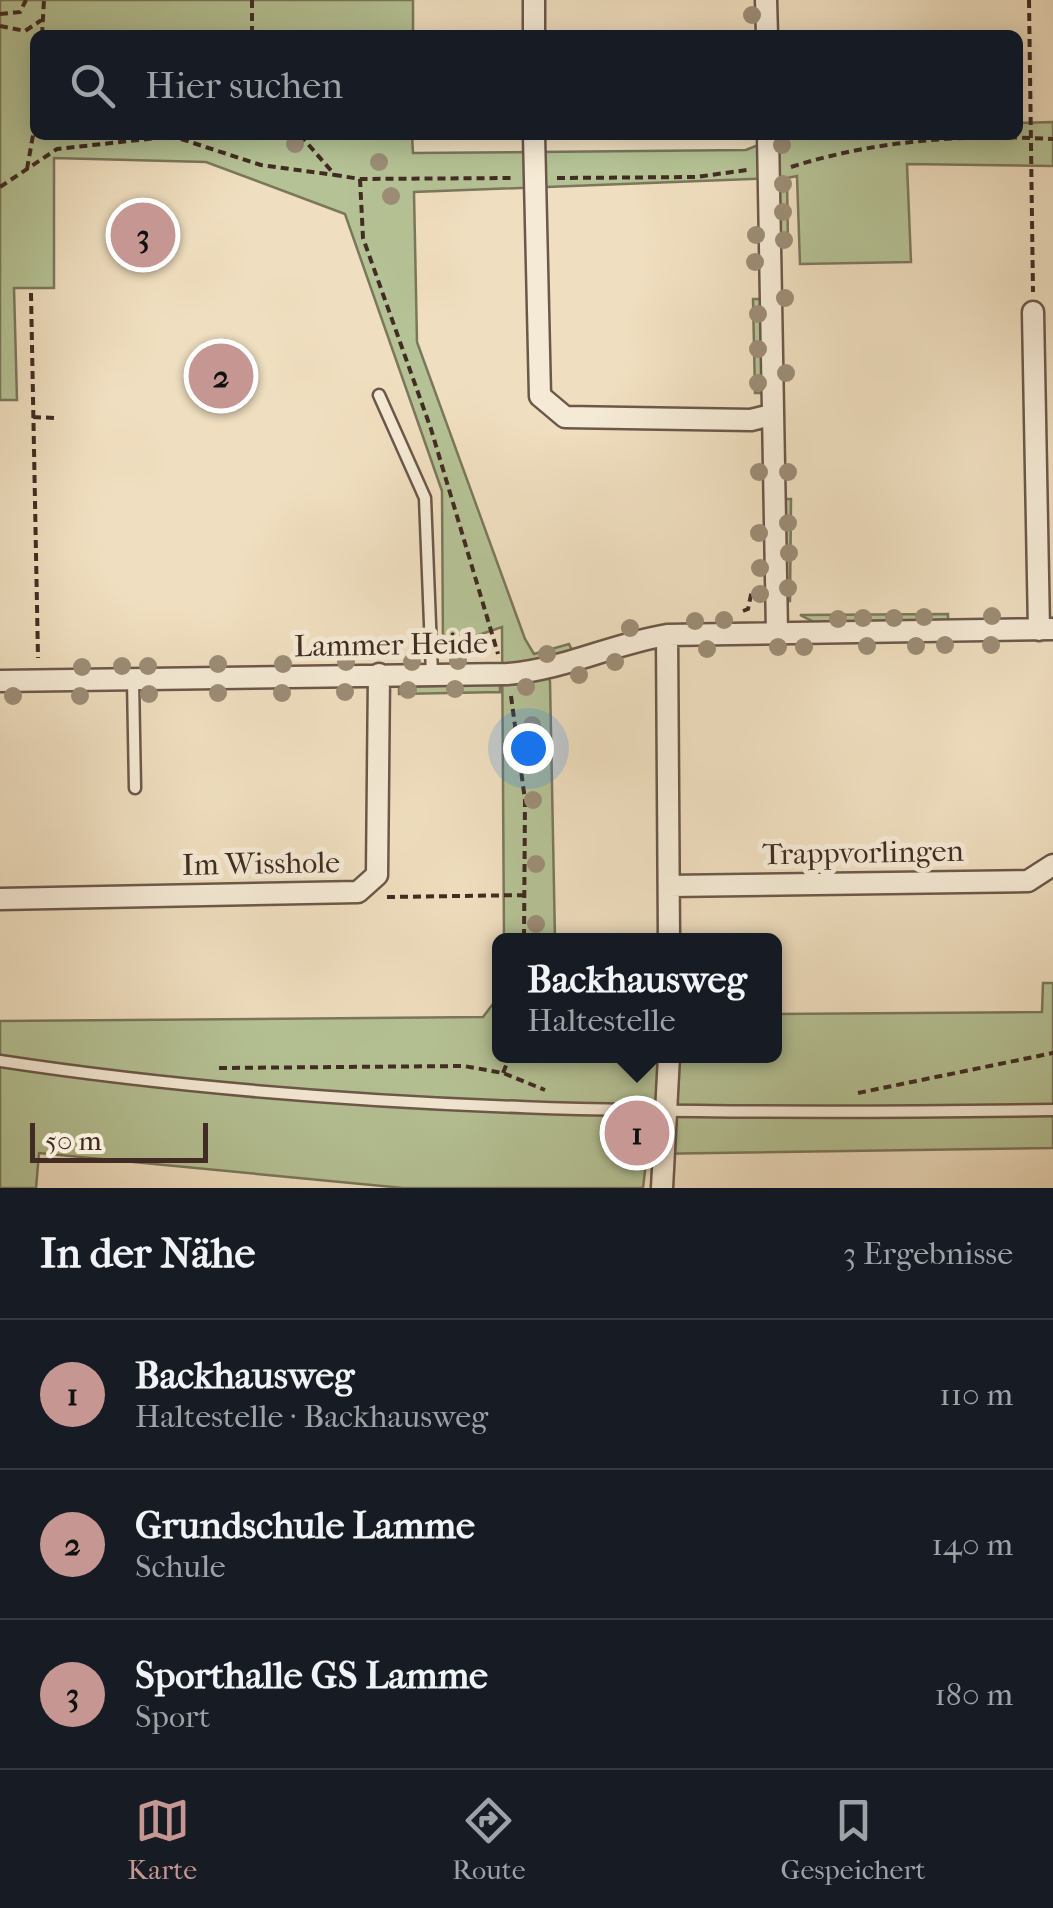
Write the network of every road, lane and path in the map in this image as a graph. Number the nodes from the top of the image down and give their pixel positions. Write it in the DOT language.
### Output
graph roads {
  1 [pos="26,0"];
  2 [pos="44,0"];
  3 [pos="252,0"];
  4 [pos="534,0"];
  5 [pos="766,0"];
  6 [pos="1029,0"];
  7 [pos="0,14"];
  8 [pos="43,19"];
  9 [pos="0,26"];
  10 [pos="40,30"];
  11 [pos="252,30"];
  12 [pos="534,30"];
  13 [pos="767,30"];
  14 [pos="25,31"];
  15 [pos="30,32"];
  16 [pos="1023,138"];
  17 [pos="1032,138"];
  18 [pos="1053,138"];
  19 [pos="32,140"];
  20 [pos="119,140"];
  21 [pos="191,140"];
  22 [pos="304,140"];
  23 [pos="534,140"];
  24 [pos="768,140"];
  25 [pos="995,140"];
  26 [pos="769,168"];
  27 [pos="27,169"];
  28 [pos="335,174"];
  29 [pos="534,178"];
  30 [pos="360,179"];
  31 [pos="0,187"];
  32 [pos="31,293"];
  33 [pos="1033,312"];
  34 [pos="379,395"];
  35 [pos="771,415"];
  36 [pos="33,417"];
  37 [pos="54,418"];
  38 [pos="1046,629"];
  39 [pos="777,632"];
  40 [pos="666,635"];
  41 [pos="38,658"];
  42 [pos="379,674"];
  43 [pos="432,674"];
  44 [pos="507,674"];
  45 [pos="133,680"];
  46 [pos="0,681"];
  47 [pos="135,788"];
  48 [pos="1053,865"];
  49 [pos="669,886"];
  50 [pos="358,892"];
  51 [pos="526,895"];
  52 [pos="0,899"];
  53 [pos="524,933"];
  54 [pos="669,933"];
  55 [pos="1053,1052"];
  56 [pos="0,1061"];
  57 [pos="507,1063"];
  58 [pos="669,1063"];
  59 [pos="212,1068"];
  60 [pos="503,1073"];
  61 [pos="553,1094"];
  62 [pos="841,1095"];
  63 [pos="1053,1110"];
  64 [pos="668,1114"];
  65 [pos="662,1188"];
  1 -- 7 [label="path"];
  2 -- 8 [label="path"];
  3 -- 11 [label="path"];
  4 -- 12 [label="street"];
  5 -- 13 [label="street"];
  6 -- 17 [label="path"];
  8 -- 10 [label="path"];
  8 -- 14 [label="path"];
  9 -- 14 [label="path"];
  14 -- 15 [label="path"];
  16 -- 17 [label="path"];
  17 -- 18 [label="path"];
  17 -- 33 [label="path"];
  19 -- 27 [label="path"];
  20 -- 27 [label="path"];
  21 -- 28 [label="path"];
  22 -- 28 [label="path"];
  23 -- 29 [label="street"];
  24 -- 26 [label="street"];
  25 -- 26 [label="path"];
  26 -- 29 [label="path"];
  26 -- 35 [label="street"];
  27 -- 31 [label="path"];
  28 -- 30 [label="path"];
  29 -- 30 [label="path"];
  29 -- 35 [label="street"];
  30 -- 44 [label="path"];
  32 -- 36 [label="path"];
  33 -- 38 [label="street, Lammer Heide"];
  34 -- 43 [label="lane"];
  35 -- 39 [label="street"];
  36 -- 37 [label="path"];
  36 -- 41 [label="path"];
  38 -- 39 [label="street, Lammer Heide"];
  39 -- 40 [label="street, Lammer Heide"];
  40 -- 44 [label="street, Lammer Heide"];
  40 -- 49 [label="street"];
  42 -- 43 [label="street, Lammer Heide"];
  42 -- 45 [label="street, Lammer Heide"];
  42 -- 50 [label="street, Im Wisshole"];
  43 -- 44 [label="street, Lammer Heide"];
  44 -- 51 [label="path"];
  45 -- 46 [label="street, Lammer Heide"];
  45 -- 47 [label="lane"];
  48 -- 49 [label="street, Trappvorlingen"];
  49 -- 54 [label="street"];
  50 -- 51 [label="path"];
  50 -- 52 [label="street, Im Wisshole"];
  51 -- 53 [label="path"];
  55 -- 62 [label="path"];
  56 -- 64 [label="lane"];
  57 -- 60 [label="path"];
  58 -- 64 [label="street"];
  59 -- 60 [label="path"];
  60 -- 61 [label="path"];
  63 -- 64 [label="lane"];
  64 -- 65 [label="street"];
}
